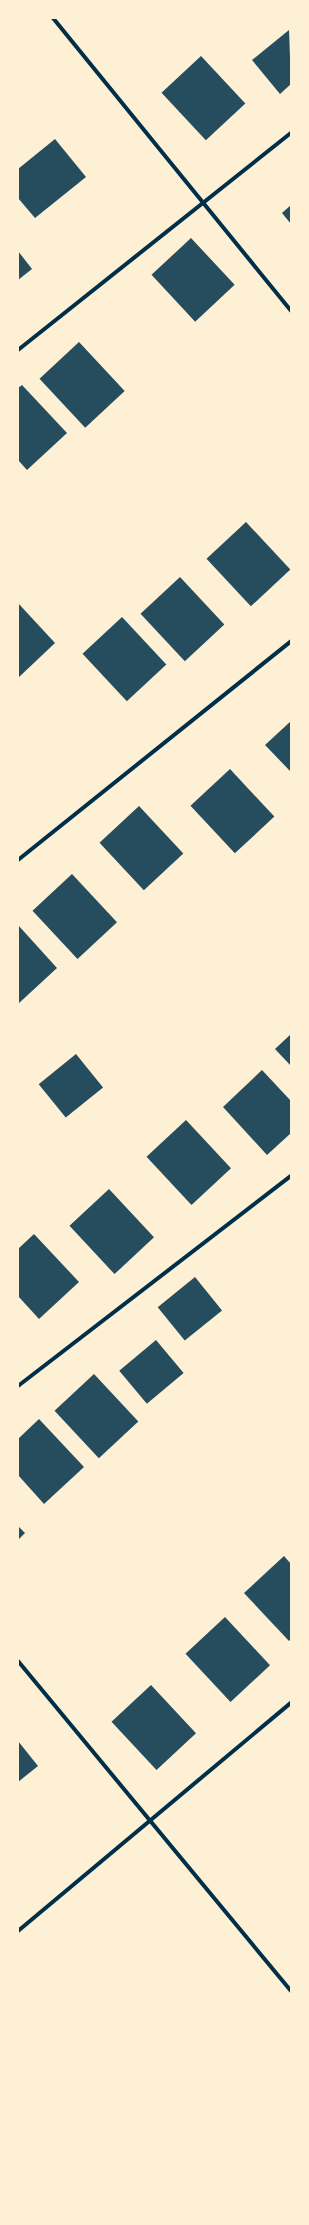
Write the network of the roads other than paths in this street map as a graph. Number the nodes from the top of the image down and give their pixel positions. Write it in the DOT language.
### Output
graph roads {
  1 [pos="53,18"];
  2 [pos="291,133"];
  3 [pos="202,202"];
  4 [pos="291,311"];
  5 [pos="18,350"];
  6 [pos="291,641"];
  7 [pos="18,860"];
  8 [pos="291,1176"];
  9 [pos="18,1386"];
  10 [pos="18,1661"];
  11 [pos="291,1703"];
  12 [pos="150,1821"];
  13 [pos="18,1931"];
  14 [pos="291,1991"];
  1 -- 3 [label="street"];
  2 -- 3 [label="street"];
  3 -- 4 [label="street"];
  3 -- 5 [label="street"];
  6 -- 7 [label="street"];
  8 -- 9 [label="street"];
  10 -- 12 [label="street"];
  11 -- 12 [label="street"];
  12 -- 13 [label="street"];
  12 -- 14 [label="street"];
}
